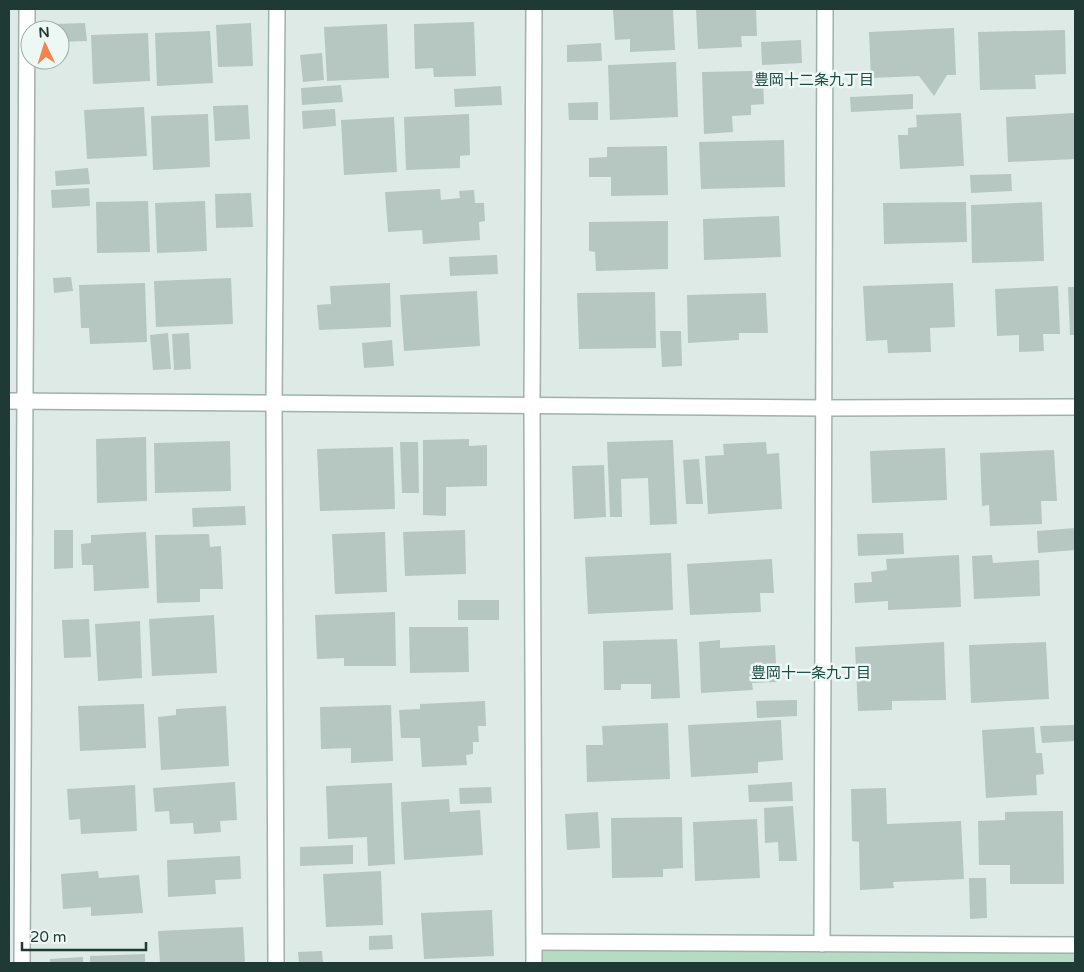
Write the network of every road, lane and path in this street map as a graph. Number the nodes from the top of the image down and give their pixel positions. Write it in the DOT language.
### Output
graph roads {
  1 [pos="27,9"];
  2 [pos="277,9"];
  3 [pos="534,9"];
  4 [pos="826,9"];
  5 [pos="9,402"];
  6 [pos="24,402"];
  7 [pos="274,405"];
  8 [pos="532,406"];
  9 [pos="1075,407"];
  10 [pos="824,408"];
  11 [pos="534,942"];
  12 [pos="822,944"];
  13 [pos="1075,945"];
  14 [pos="22,963"];
  15 [pos="276,963"];
  16 [pos="534,963"];
  1 -- 6 [label="street"];
  2 -- 7 [label="street"];
  3 -- 8 [label="street"];
  4 -- 10 [label="street"];
  5 -- 6 [label="street"];
  6 -- 7 [label="street"];
  6 -- 14 [label="street"];
  7 -- 8 [label="street"];
  7 -- 15 [label="street"];
  8 -- 10 [label="street"];
  8 -- 11 [label="street"];
  9 -- 10 [label="street"];
  10 -- 12 [label="street"];
  11 -- 12 [label="street"];
  11 -- 16 [label="street"];
  12 -- 13 [label="street"];
}
